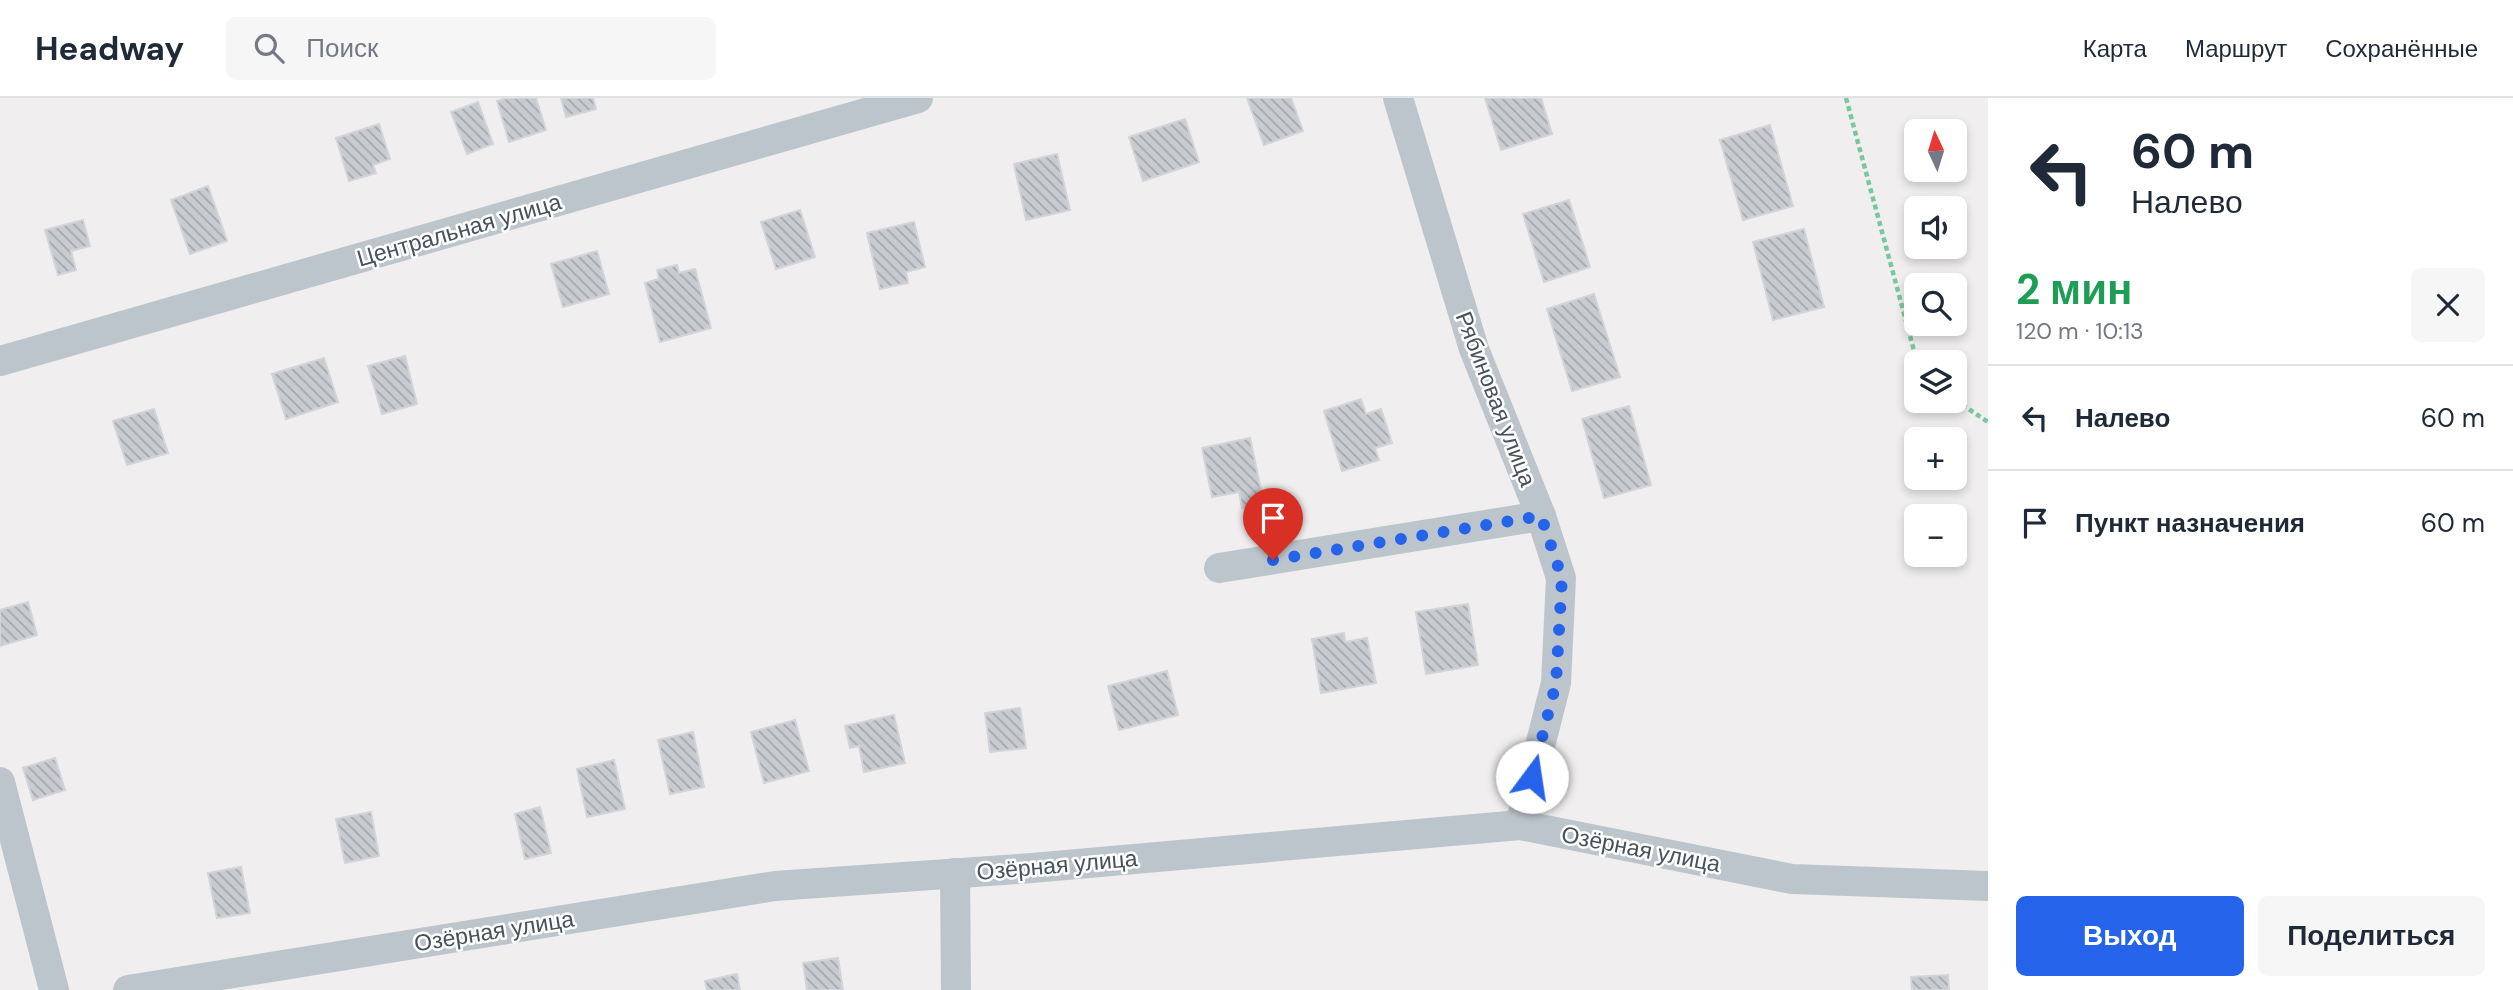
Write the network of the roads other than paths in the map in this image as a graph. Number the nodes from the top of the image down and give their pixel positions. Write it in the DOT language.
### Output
graph roads {
  1 [pos="918,98"];
  2 [pos="1398,98"];
  3 [pos="0,360"];
  4 [pos="1541,516"];
  5 [pos="1219,568"];
  6 [pos="0,782"];
  7 [pos="1520,825"];
  8 [pos="955,873"];
  9 [pos="1988,886"];
  10 [pos="54,990"];
  11 [pos="128,990"];
  12 [pos="956,990"];
  1 -- 3 [label="street, Центральная улица"];
  2 -- 4 [label="street, Рябиновая улица"];
  4 -- 5 [label="street"];
  4 -- 7 [label="street, Рябиновая улица"];
  6 -- 10 [label="street"];
  7 -- 8 [label="street, Озёрная улица"];
  7 -- 9 [label="street, Озёрная улица"];
  8 -- 11 [label="street, Озёрная улица"];
  8 -- 12 [label="street"];
}
